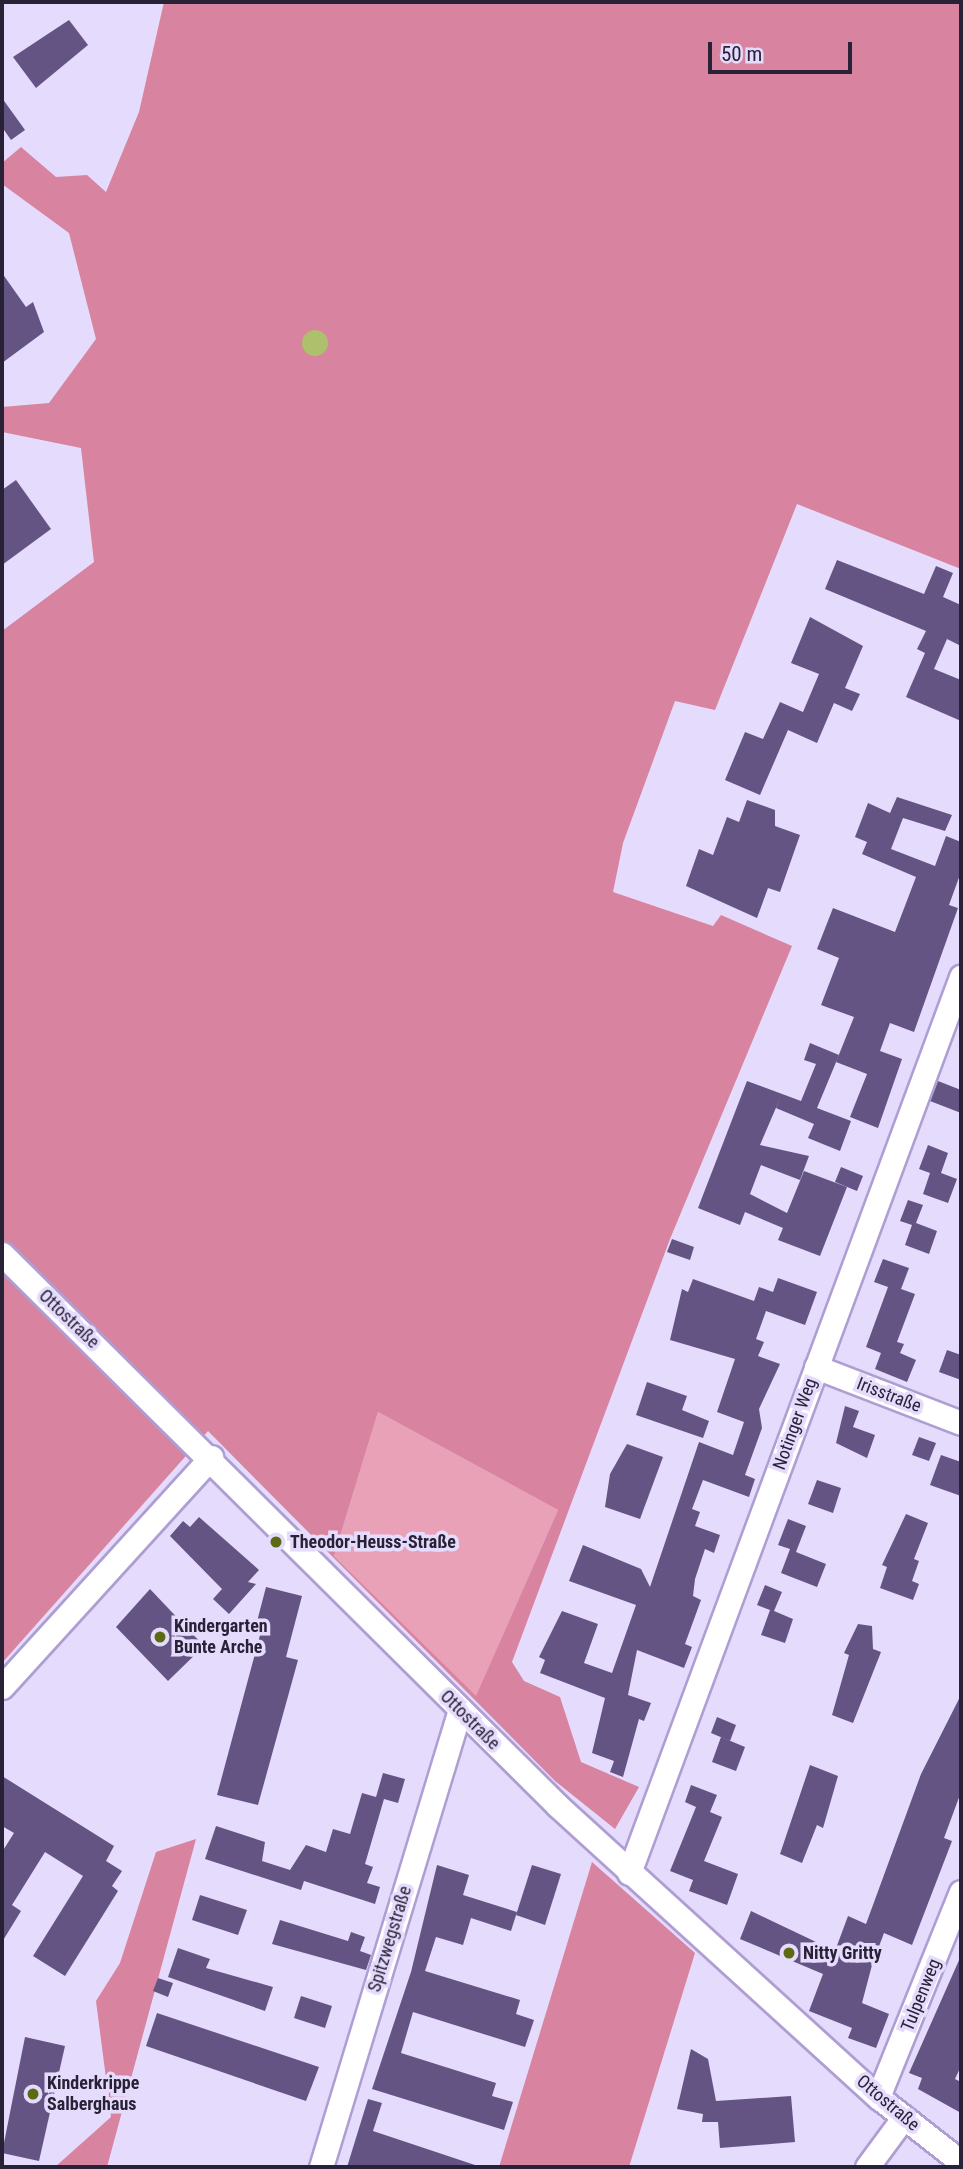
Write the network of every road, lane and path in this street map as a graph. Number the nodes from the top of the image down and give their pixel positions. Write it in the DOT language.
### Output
graph roads {
  1 [pos="961,977"];
  2 [pos="2,1254"];
  3 [pos="816,1367"];
  4 [pos="961,1423"];
  5 [pos="211,1457"];
  6 [pos="2,1688"];
  7 [pos="460,1710"];
  8 [pos="629,1873"];
  9 [pos="961,1892"];
  10 [pos="878,2097"];
  11 [pos="904,2117"];
  12 [pos="961,2162"];
  13 [pos="321,2167"];
  14 [pos="867,2167"];
  1 -- 3 [label="street, Notinger Weg"];
  2 -- 5 [label="street, Ottostraße"];
  3 -- 4 [label="street, Irisstraße"];
  3 -- 8 [label="street, Notinger Weg"];
  5 -- 6 [label="street"];
  5 -- 7 [label="street, Ottostraße"];
  7 -- 8 [label="street, Ottostraße"];
  7 -- 13 [label="street, Spitzwegstraße"];
  8 -- 10 [label="street, Ottostraße"];
  9 -- 10 [label="street, Tulpenweg"];
  10 -- 11 [label="street, Ottostraße"];
  11 -- 12 [label="street, Ottostraße"];
  11 -- 14 [label="street"];
}
